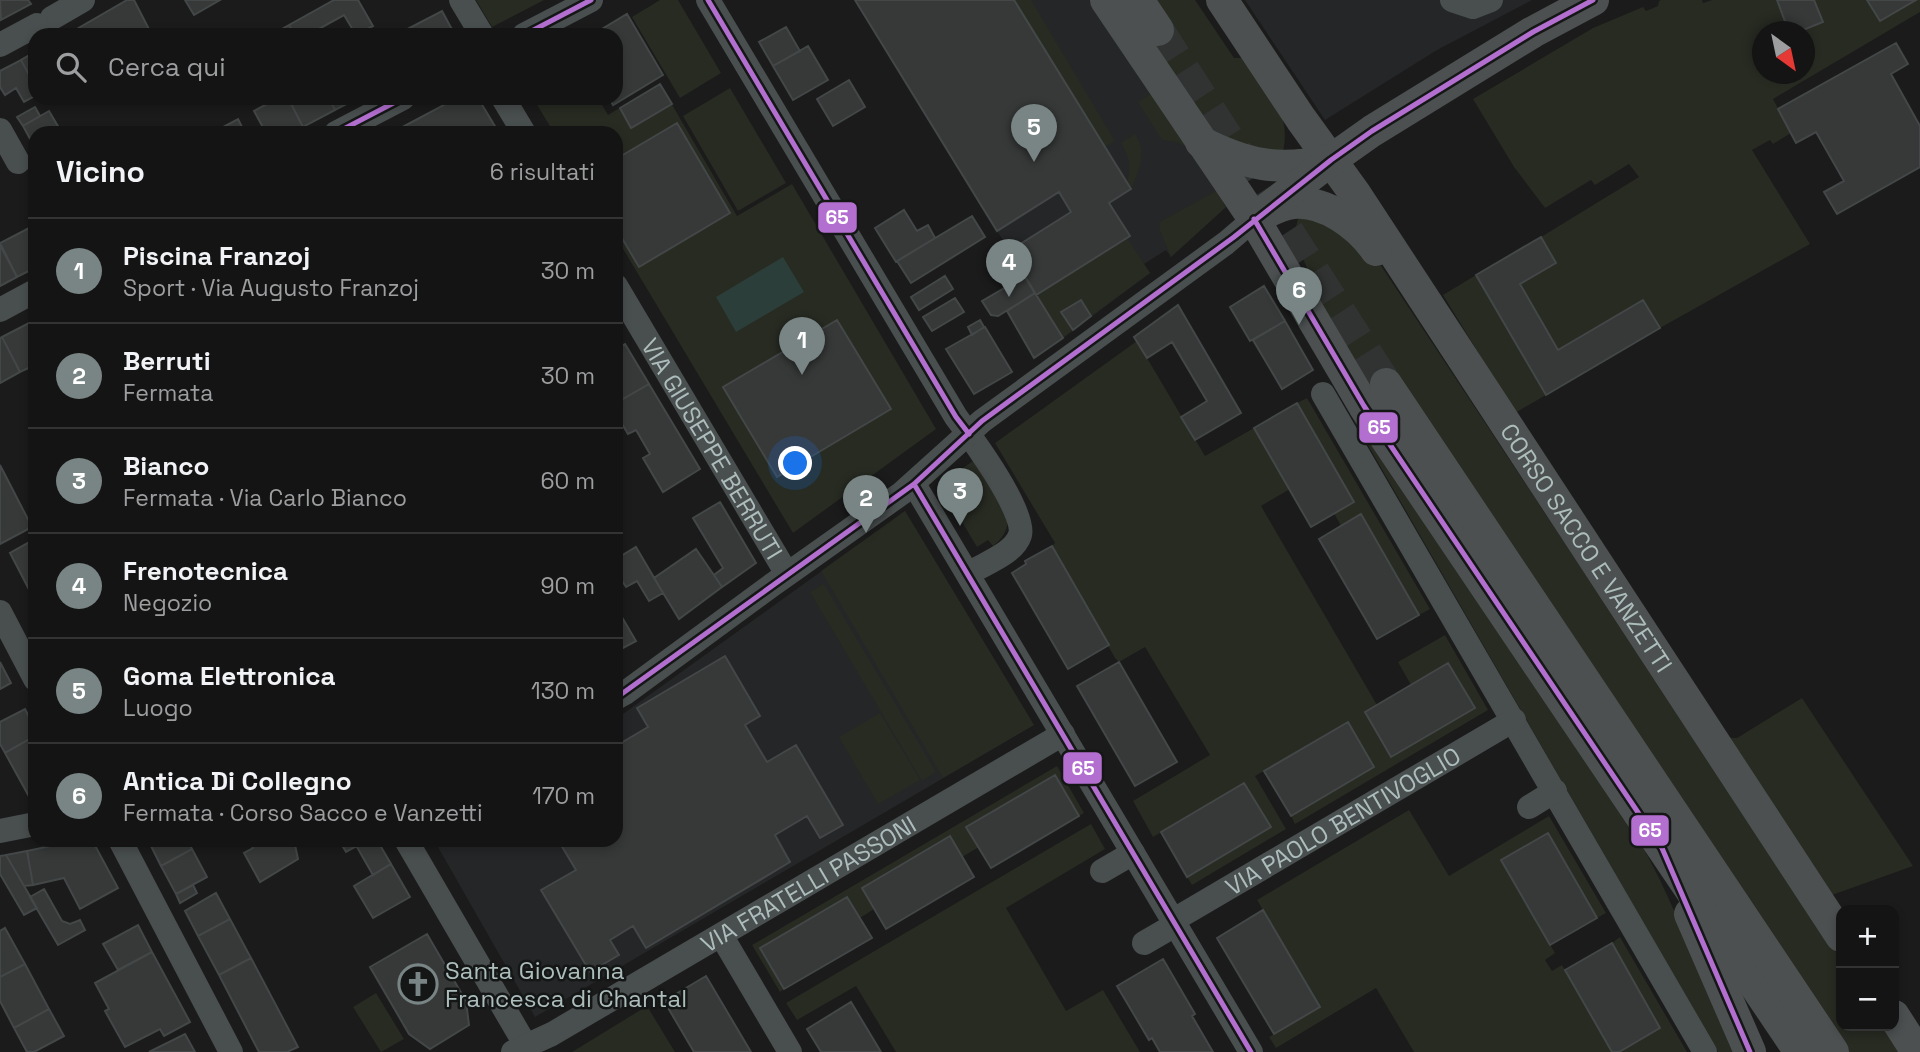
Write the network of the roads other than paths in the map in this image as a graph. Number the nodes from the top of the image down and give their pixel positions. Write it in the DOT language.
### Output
graph roads {
  1 [pos="83,0"];
  2 [pos="461,0"];
  3 [pos="591,0"];
  4 [pos="708,0"];
  5 [pos="1106,0"];
  6 [pos="1138,0"];
  7 [pos="1222,0"];
  8 [pos="1452,0"];
  9 [pos="1491,0"];
  10 [pos="1593,0"];
  11 [pos="31,28"];
  12 [pos="478,28"];
  13 [pos="537,28"];
  14 [pos="28,30"];
  15 [pos="1158,30"];
  16 [pos="0,45"];
  17 [pos="390,105"];
  18 [pos="507,105"];
  19 [pos="349,126"];
  20 [pos="520,126"];
  21 [pos="0,130"];
  22 [pos="1199,141"];
  23 [pos="1331,160"];
  24 [pos="18,162"];
  25 [pos="1258,216"];
  26 [pos="1419,292"];
  27 [pos="28,295"];
  28 [pos="623,298"];
  29 [pos="0,310"];
  30 [pos="1386,384"];
  31 [pos="1323,394"];
  32 [pos="969,434"];
  33 [pos="914,484"];
  34 [pos="968,574"];
  35 [pos="787,575"];
  36 [pos="0,612"];
  37 [pos="28,665"];
  38 [pos="623,694"];
  39 [pos="1514,720"];
  40 [pos="1063,734"];
  41 [pos="1555,791"];
  42 [pos="1528,807"];
  43 [pos="28,825"];
  44 [pos="0,831"];
  45 [pos="124,847"];
  46 [pos="410,847"];
  47 [pos="1662,848"];
  48 [pos="1133,853"];
  49 [pos="1102,871"];
  50 [pos="1174,923"];
  51 [pos="1836,928"];
  52 [pos="721,935"];
  53 [pos="1144,943"];
  54 [pos="1899,1024"];
  55 [pos="519,1049"];
  56 [pos="231,1052"];
  57 [pos="790,1052"];
  58 [pos="1251,1052"];
  59 [pos="1705,1052"];
  60 [pos="1750,1052"];
  61 [pos="1800,1052"];
  62 [pos="1833,1052"];
  63 [pos="1917,1052"];
  1 -- 11 [label="street"];
  2 -- 12 [label="street"];
  3 -- 13 [label="street"];
  4 -- 32 [label="street"];
  5 -- 22 [label="main road"];
  6 -- 15 [label="main road"];
  7 -- 23 [label="main road, CORSO SACCO E VANZETTI"];
  8 -- 9 [label="street"];
  10 -- 23 [label="main road"];
  14 -- 16 [label="street"];
  17 -- 19 [label="street"];
  18 -- 20 [label="street"];
  21 -- 24 [label="street"];
  22 -- 23 [label="main road"];
  22 -- 25 [label="main road"];
  23 -- 25 [label="main road"];
  23 -- 26 [label="main road, CORSO SACCO E VANZETTI"];
  25 -- 26 [label="main road"];
  25 -- 32 [label="street"];
  25 -- 47 [label="main road"];
  26 -- 51 [label="main road, CORSO SACCO E VANZETTI"];
  27 -- 29 [label="street"];
  28 -- 35 [label="street, VIA GIUSEPPE BERRUTI"];
  30 -- 62 [label="main road"];
  31 -- 39 [label="street"];
  32 -- 33 [label="street"];
  32 -- 34 [label="street"];
  33 -- 34 [label="street"];
  33 -- 35 [label="street"];
  34 -- 40 [label="street"];
  35 -- 38 [label="street"];
  36 -- 37 [label="street"];
  39 -- 41 [label="street"];
  39 -- 50 [label="street, VIA PAOLO BENTIVOGLIO"];
  40 -- 48 [label="street"];
  40 -- 52 [label="street, VIA FRATELLI PASSONI"];
  41 -- 42 [label="street"];
  41 -- 59 [label="street"];
  43 -- 44 [label="street"];
  45 -- 56 [label="street"];
  46 -- 55 [label="street"];
  47 -- 60 [label="main road"];
  47 -- 61 [label="main road"];
  48 -- 49 [label="street"];
  48 -- 50 [label="street"];
  50 -- 53 [label="street, VIA PAOLO BENTIVOGLIO"];
  50 -- 58 [label="street"];
  52 -- 55 [label="street, VIA FRATELLI PASSONI"];
  52 -- 57 [label="street"];
  54 -- 63 [label="main road"];
}
